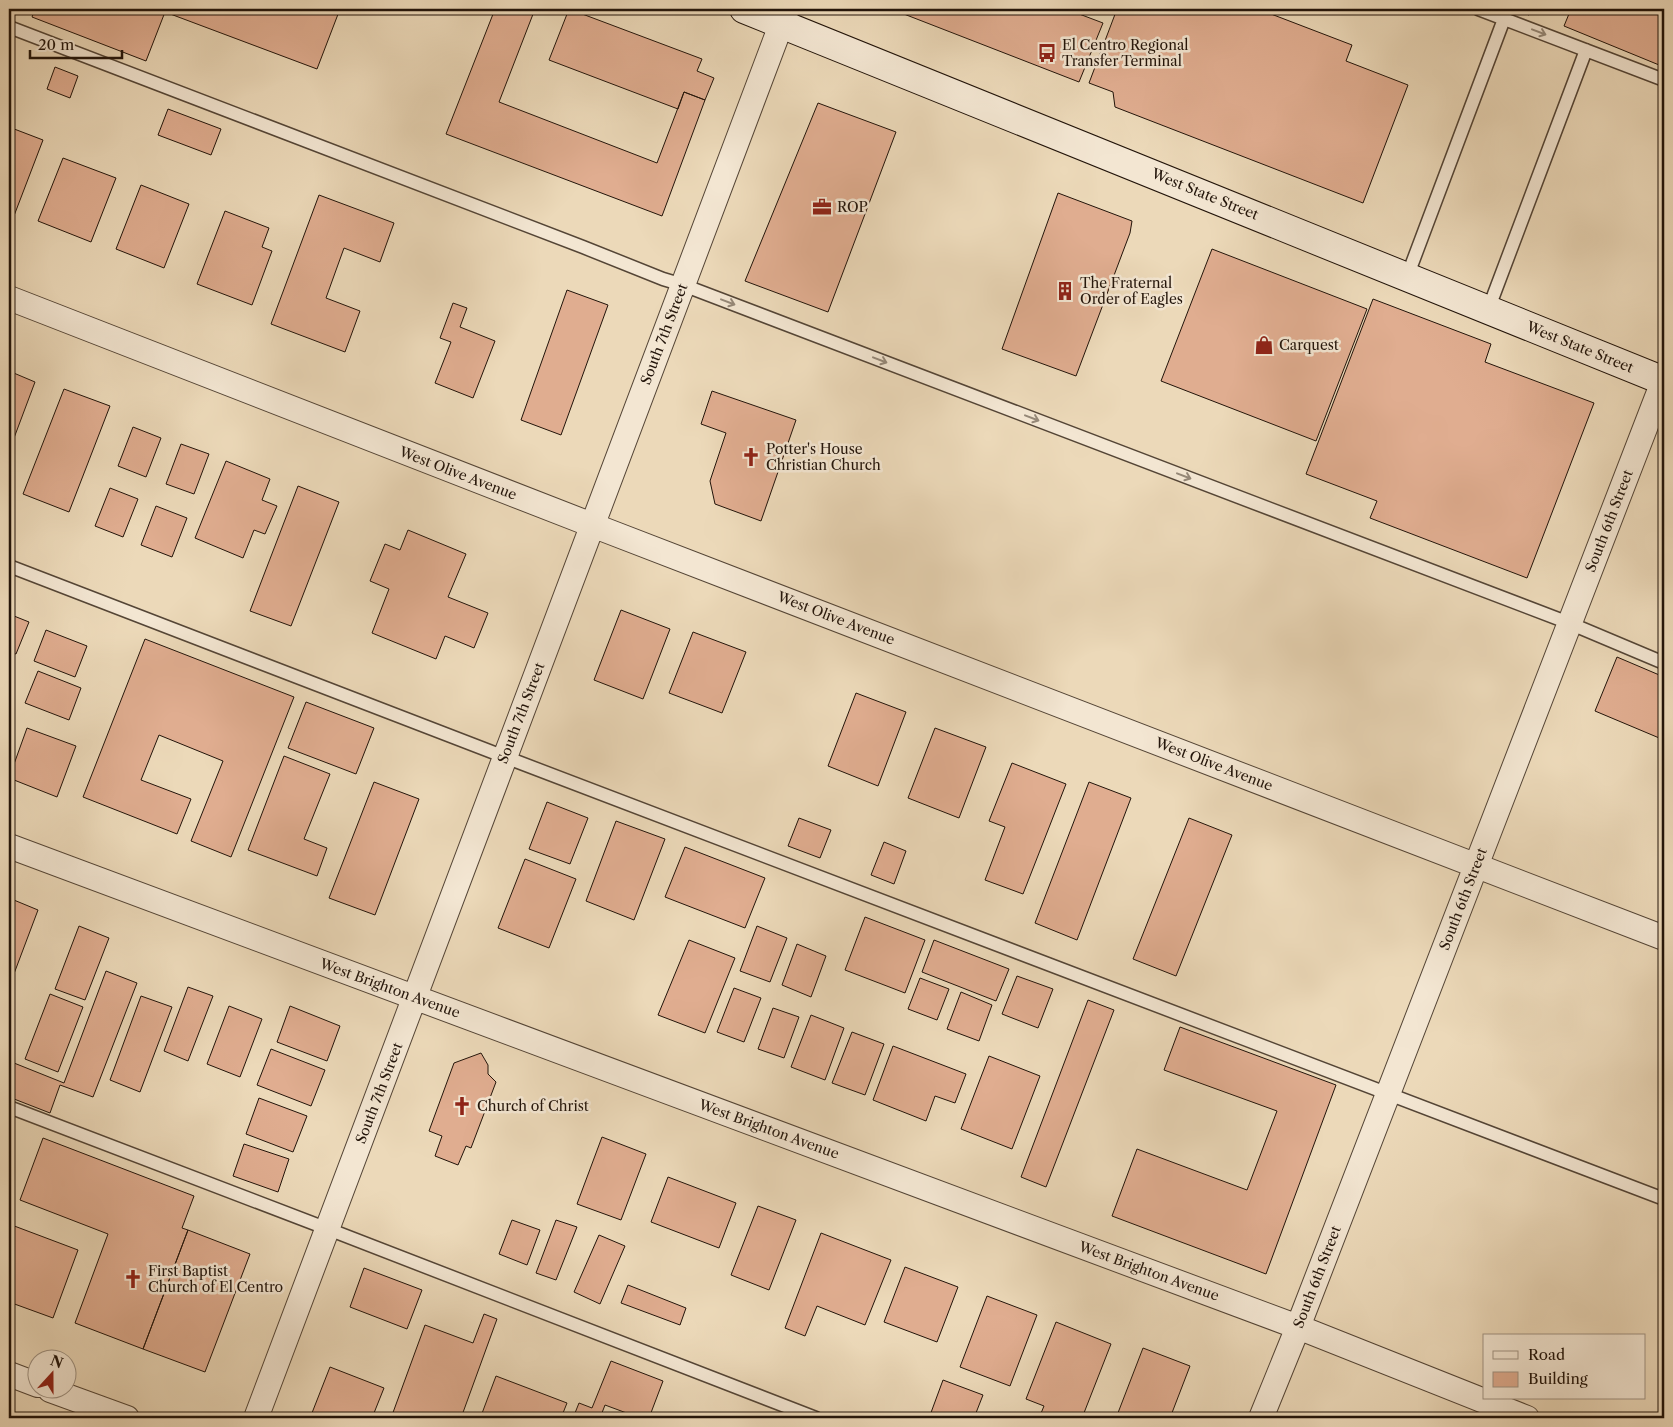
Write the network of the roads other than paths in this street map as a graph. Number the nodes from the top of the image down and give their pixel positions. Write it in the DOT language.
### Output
graph roads {
  1 [pos="744,9"];
  2 [pos="1478,9"];
  3 [pos="785,16"];
  4 [pos="1504,19"];
  5 [pos="9,27"];
  6 [pos="1586,50"];
  7 [pos="1664,80"];
  8 [pos="1407,277"];
  9 [pos="683,285"];
  10 [pos="9,298"];
  11 [pos="1488,310"];
  12 [pos="1664,380"];
  13 [pos="592,525"];
  14 [pos="9,566"];
  15 [pos="1569,623"];
  16 [pos="1664,664"];
  17 [pos="505,757"];
  18 [pos="9,846"];
  19 [pos="1476,864"];
  20 [pos="1664,938"];
  21 [pos="415,997"];
  22 [pos="1388,1093"];
  23 [pos="9,1107"];
  24 [pos="1664,1199"];
  25 [pos="328,1229"];
  26 [pos="1298,1327"];
  27 [pos="9,1374"];
  28 [pos="28,1381"];
  29 [pos="77,1400"];
  30 [pos="126,1418"];
  31 [pos="256,1418"];
  32 [pos="816,1418"];
  33 [pos="1261,1418"];
  34 [pos="1527,1418"];
  1 -- 3 [label="street, West State Street"];
  2 -- 4 [label="lane"];
  3 -- 8 [label="street, West State Street"];
  3 -- 9 [label="street, South 7th Street"];
  4 -- 6 [label="lane, one-way"];
  4 -- 8 [label="lane"];
  5 -- 9 [label="lane"];
  6 -- 7 [label="lane"];
  6 -- 11 [label="lane"];
  8 -- 11 [label="street, West State Street"];
  9 -- 13 [label="street, South 7th Street"];
  9 -- 15 [label="lane, one-way"];
  10 -- 13 [label="street, West Olive Avenue"];
  11 -- 12 [label="street, West State Street"];
  12 -- 15 [label="street, South 6th Street"];
  13 -- 17 [label="street, South 7th Street"];
  13 -- 19 [label="street, West Olive Avenue"];
  14 -- 17 [label="lane"];
  15 -- 16 [label="lane"];
  15 -- 19 [label="street, South 6th Street"];
  17 -- 21 [label="street, South 7th Street"];
  17 -- 22 [label="lane"];
  18 -- 21 [label="street, West Brighton Avenue"];
  19 -- 20 [label="street, West Olive Avenue"];
  19 -- 22 [label="street, South 6th Street"];
  21 -- 25 [label="street, South 7th Street"];
  21 -- 26 [label="street, West Brighton Avenue"];
  22 -- 24 [label="lane"];
  22 -- 26 [label="street, South 6th Street"];
  23 -- 25 [label="lane"];
  25 -- 31 [label="street, South 7th Street"];
  25 -- 32 [label="lane"];
  26 -- 33 [label="street, South 6th Street"];
  26 -- 34 [label="street, West Brighton Avenue"];
  27 -- 28 [label="street"];
  29 -- 30 [label="street"];
}
